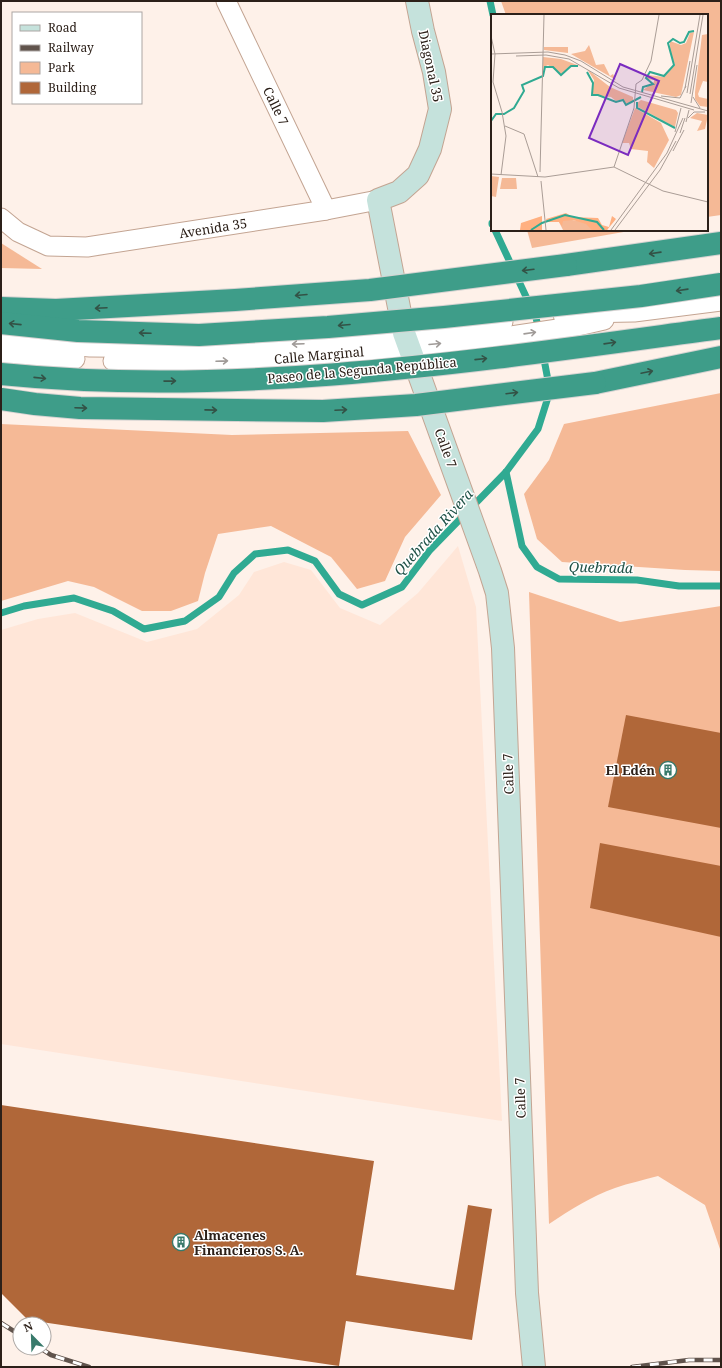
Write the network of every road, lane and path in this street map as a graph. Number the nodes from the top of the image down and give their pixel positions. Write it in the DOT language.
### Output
graph roads {
  1 [pos="226,1"];
  2 [pos="417,1"];
  3 [pos="378,200"];
  4 [pos="326,210"];
  5 [pos="1,218"];
  6 [pos="721,243"];
  7 [pos="721,284"];
  8 [pos="721,301"];
  9 [pos="1,308"];
  10 [pos="1,323"];
  11 [pos="721,328"];
  12 [pos="1,339"];
  13 [pos="406,340"];
  14 [pos="1,353"];
  15 [pos="721,357"];
  16 [pos="1,374"];
  17 [pos="1,399"];
  18 [pos="534,1367"];
  1 -- 4 [label="street, Calle 7"];
  2 -- 3 [label="street, Diagonal 35"];
  3 -- 4 [label="street, Avenida 35"];
  3 -- 13 [label="street, Calle 7"];
  4 -- 5 [label="street, Avenida 35"];
  6 -- 9 [label="highway, one-way, bridge"];
  7 -- 10 [label="highway, one-way, bridge"];
  8 -- 13 [label="street, Calle Marginal"];
  16 -- 11 [label="highway, Paseo de la Segunda República, one-way, bridge"];
  13 -- 12 [label="street, Calle Marginal, one-way"];
  14 -- 13 [label="street, Calle Marginal, one-way"];
  13 -- 18 [label="street, Calle 7"];
  17 -- 15 [label="highway, one-way, bridge"];
}
